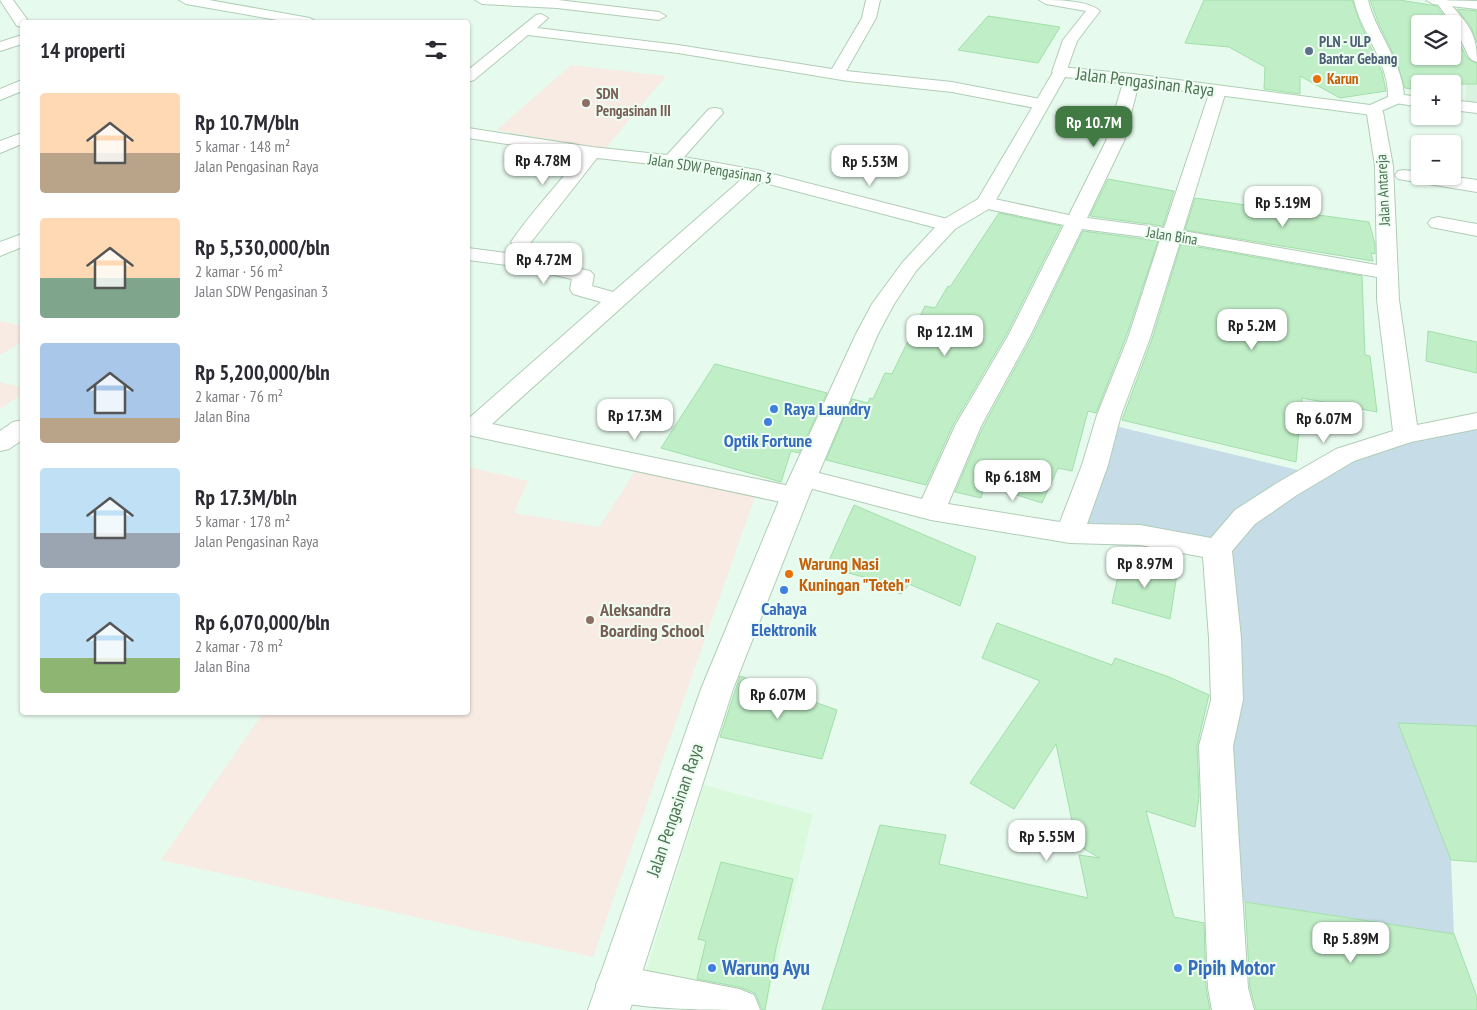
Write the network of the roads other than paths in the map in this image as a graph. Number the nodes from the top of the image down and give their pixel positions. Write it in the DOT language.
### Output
graph roads {
  1 [pos="186,0"];
  2 [pos="482,0"];
  3 [pos="873,0"];
  4 [pos="1046,0"];
  5 [pos="1360,0"];
  6 [pos="1437,0"];
  7 [pos="1061,1"];
  8 [pos="558,2"];
  9 [pos="1477,4"];
  10 [pos="5,5"];
  11 [pos="659,16"];
  12 [pos="299,20"];
  13 [pos="20,21"];
  14 [pos="1470,30"];
  15 [pos="527,31"];
  16 [pos="20,40"];
  17 [pos="0,47"];
  18 [pos="1477,57"];
  19 [pos="1060,72"];
  20 [pos="837,74"];
  21 [pos="470,75"];
  22 [pos="1132,79"];
  23 [pos="20,86"];
  24 [pos="1218,91"];
  25 [pos="0,95"];
  26 [pos="1396,99"];
  27 [pos="1411,101"];
  28 [pos="1040,104"];
  29 [pos="1461,106"];
  30 [pos="1477,108"];
  31 [pos="1372,110"];
  32 [pos="715,113"];
  33 [pos="470,133"];
  34 [pos="20,139"];
  35 [pos="0,148"];
  36 [pos="592,152"];
  37 [pos="671,161"];
  38 [pos="757,174"];
  39 [pos="1404,175"];
  40 [pos="1477,186"];
  41 [pos="986,203"];
  42 [pos="1075,222"];
  43 [pos="1438,223"];
  44 [pos="948,226"];
  45 [pos="1477,230"];
  46 [pos="1172,235"];
  47 [pos="20,241"];
  48 [pos="521,242"];
  49 [pos="0,250"];
  50 [pos="470,254"];
  51 [pos="1387,273"];
  52 [pos="617,300"];
  53 [pos="1477,421"];
  54 [pos="470,427"];
  55 [pos="20,429"];
  56 [pos="1406,435"];
  57 [pos="0,443"];
  58 [pos="799,487"];
  59 [pos="931,511"];
  60 [pos="1070,533"];
  61 [pos="1216,550"];
  62 [pos="613,997"];
  63 [pos="739,1010"];
  64 [pos="1232,1010"];
  1 -- 12 [label="street"];
  2 -- 8 [label="street"];
  3 -- 20 [label="street"];
  4 -- 7 [label="street"];
  5 -- 26 [label="street"];
  6 -- 9 [label="street"];
  6 -- 14 [label="street"];
  7 -- 19 [label="street"];
  8 -- 11 [label="street"];
  8 -- 15 [label="street"];
  10 -- 13 [label="street"];
  14 -- 18 [label="street"];
  15 -- 20 [label="street"];
  15 -- 21 [label="street"];
  16 -- 17 [label="street"];
  19 -- 22 [label="street, Jalan Pengasinan Raya"];
  19 -- 28 [label="street, Jalan Pengasinan Raya"];
  20 -- 28 [label="street"];
  22 -- 24 [label="street, Jalan Pengasinan Raya"];
  22 -- 42 [label="street"];
  23 -- 25 [label="street"];
  24 -- 31 [label="street, Jalan Pengasinan Raya"];
  24 -- 46 [label="street"];
  26 -- 27 [label="street"];
  26 -- 31 [label="street"];
  28 -- 41 [label="street, Jalan Pengasinan Raya"];
  29 -- 30 [label="street"];
  31 -- 51 [label="street, Jalan Antareja"];
  32 -- 37 [label="street"];
  33 -- 36 [label="street, Jalan SDW Pengasinan 3"];
  34 -- 35 [label="street"];
  36 -- 37 [label="street, Jalan SDW Pengasinan 3"];
  36 -- 48 [label="street"];
  37 -- 38 [label="street, Jalan SDW Pengasinan 3"];
  38 -- 44 [label="street, Jalan SDW Pengasinan 3"];
  38 -- 52 [label="street"];
  39 -- 40 [label="street"];
  41 -- 42 [label="street, Jalan Bina"];
  41 -- 44 [label="street, Jalan Pengasinan Raya"];
  42 -- 46 [label="street, Jalan Bina"];
  42 -- 59 [label="street"];
  43 -- 45 [label="street"];
  44 -- 58 [label="street, Jalan Pengasinan Raya"];
  46 -- 51 [label="street, Jalan Bina"];
  46 -- 60 [label="street"];
  47 -- 49 [label="street"];
  50 -- 52 [label="street"];
  51 -- 56 [label="street, Jalan Antareja"];
  52 -- 54 [label="street"];
  53 -- 56 [label="street"];
  54 -- 58 [label="street"];
  55 -- 57 [label="street"];
  56 -- 61 [label="street"];
  58 -- 59 [label="street"];
  58 -- 62 [label="street, Jalan Pengasinan Raya"];
  59 -- 60 [label="street"];
  60 -- 61 [label="street"];
  61 -- 64 [label="street"];
  62 -- 63 [label="street"];
}
